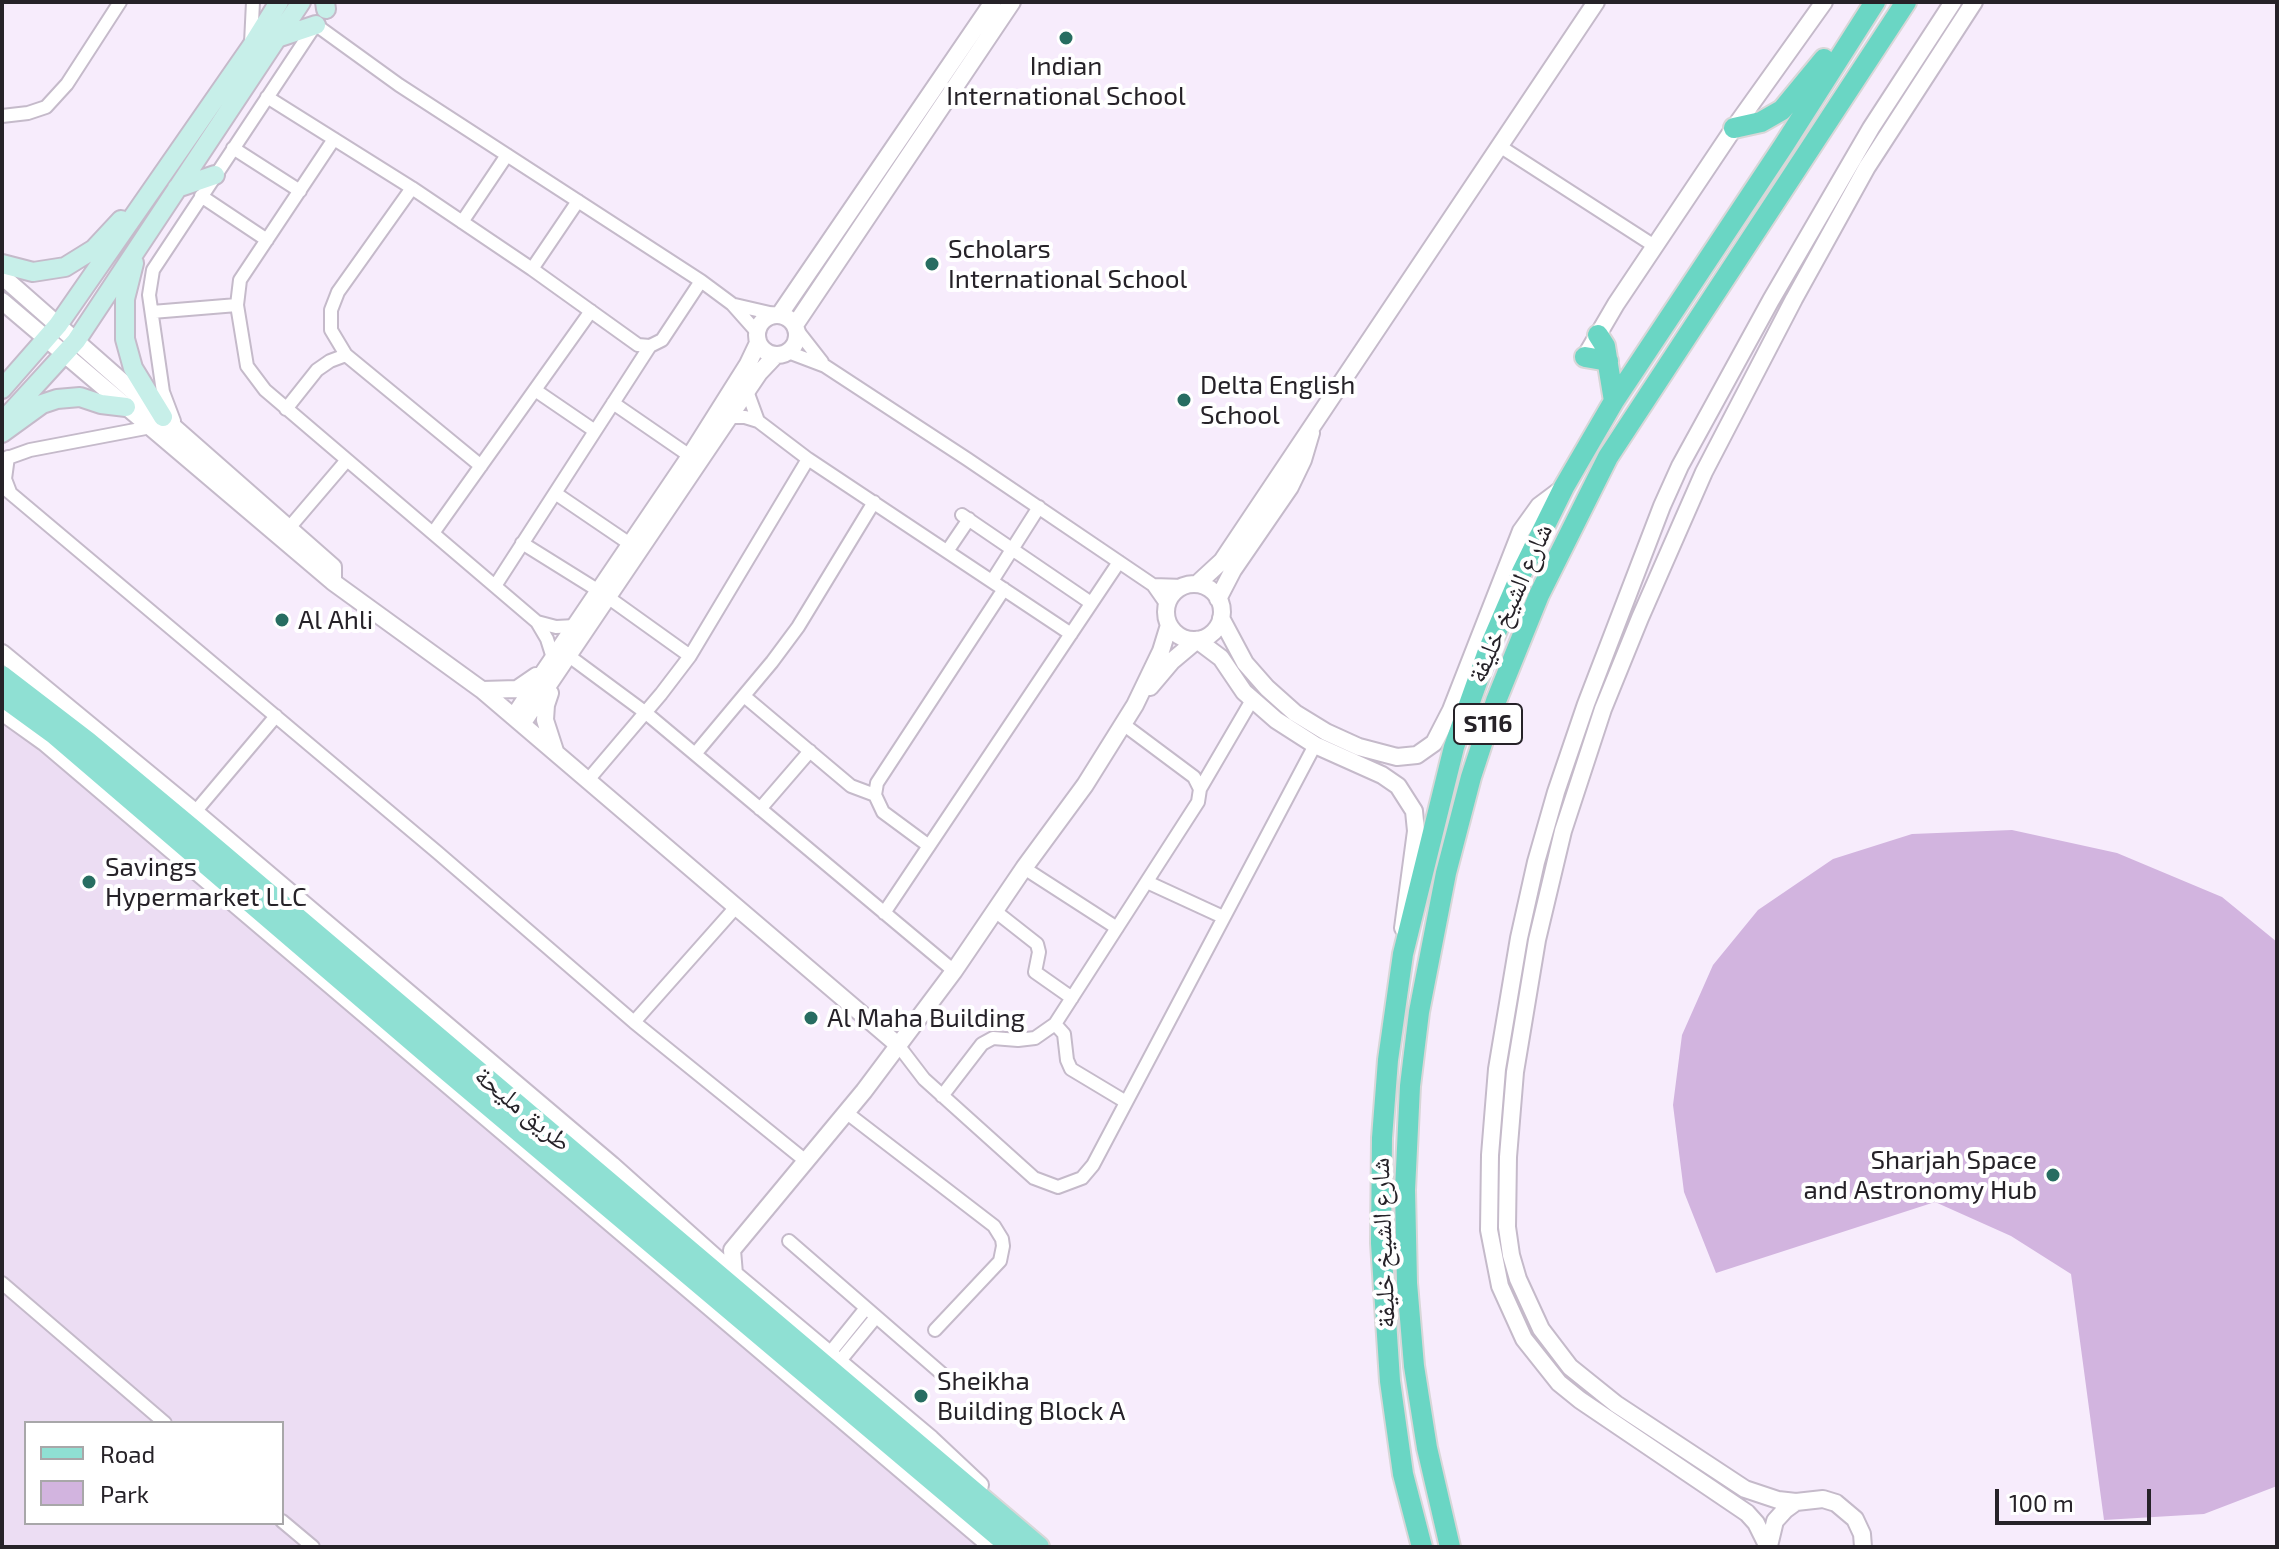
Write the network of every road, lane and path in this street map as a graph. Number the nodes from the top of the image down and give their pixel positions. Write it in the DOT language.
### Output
graph roads {
  1 [pos="120,2"];
  2 [pos="253,2"];
  3 [pos="279,2"];
  4 [pos="301,2"];
  5 [pos="993,2"];
  6 [pos="1012,2"];
  7 [pos="1596,2"];
  8 [pos="1824,2"];
  9 [pos="1875,2"];
  10 [pos="1906,2"];
  11 [pos="1953,2"];
  12 [pos="1974,2"];
  13 [pos="327,4"];
  14 [pos="316,25"];
  15 [pos="1856,30"];
  16 [pos="277,38"];
  17 [pos="251,47"];
  18 [pos="267,97"];
  19 [pos="2,116"];
  20 [pos="1734,128"];
  21 [pos="1871,128"];
  22 [pos="334,139"];
  23 [pos="1501,147"];
  24 [pos="233,148"];
  25 [pos="507,155"];
  26 [pos="1867,167"];
  27 [pos="215,175"];
  28 [pos="177,188"];
  29 [pos="412,188"];
  30 [pos="300,191"];
  31 [pos="201,196"];
  32 [pos="578,201"];
  33 [pos="135,215"];
  34 [pos="462,222"];
  35 [pos="267,240"];
  36 [pos="1656,247"];
  37 [pos="137,249"];
  38 [pos="2,264"];
  39 [pos="532,269"];
  40 [pos="2,276"];
  41 [pos="701,281"];
  42 [pos="2,301"];
  43 [pos="732,304"];
  44 [pos="237,305"];
  45 [pos="591,311"];
  46 [pos="152,312"];
  47 [pos="777,314"];
  48 [pos="796,328"];
  49 [pos="51,331"];
  50 [pos="1598,335"];
  51 [pos="757,337"];
  52 [pos="650,346"];
  53 [pos="70,347"];
  54 [pos="782,354"];
  55 [pos="346,355"];
  56 [pos="1585,357"];
  57 [pos="1608,361"];
  58 [pos="824,365"];
  59 [pos="2,389"];
  60 [pos="535,390"];
  61 [pos="747,391"];
  62 [pos="1614,401"];
  63 [pos="613,403"];
  64 [pos="126,407"];
  65 [pos="1712,407"];
  66 [pos="286,409"];
  67 [pos="729,417"];
  68 [pos="758,421"];
  69 [pos="2,422"];
  70 [pos="157,422"];
  71 [pos="1312,424"];
  72 [pos="179,431"];
  73 [pos="595,431"];
  74 [pos="2,433"];
  75 [pos="690,456"];
  76 [pos="5,459"];
  77 [pos="808,459"];
  78 [pos="347,460"];
  79 [pos="481,466"];
  80 [pos="1704,472"];
  81 [pos="1564,487"];
  82 [pos="6,489"];
  83 [pos="555,493"];
  84 [pos="874,502"];
  85 [pos="1039,507"];
  86 [pos="289,528"];
  87 [pos="433,533"];
  88 [pos="522,543"];
  89 [pos="630,544"];
  90 [pos="1013,549"];
  91 [pos="948,550"];
  92 [pos="1119,562"];
  93 [pos="333,582"];
  94 [pos="998,585"];
  95 [pos="1153,585"];
  96 [pos="1190,585"];
  97 [pos="495,586"];
  98 [pos="604,595"];
  99 [pos="1218,599"];
  100 [pos="1091,603"];
  101 [pos="1167,605"];
  102 [pos="1221,618"];
  103 [pos="537,622"];
  104 [pos="1169,625"];
  105 [pos="575,626"];
  106 [pos="1071,634"];
  107 [pos="1197,640"];
  108 [pos="2,653"];
  109 [pos="690,656"];
  110 [pos="562,660"];
  111 [pos="2,676"];
  112 [pos="482,690"];
  113 [pos="2,696"];
  114 [pos="744,696"];
  115 [pos="1252,700"];
  116 [pos="1135,705"];
  117 [pos="2,712"];
  118 [pos="646,713"];
  119 [pos="276,716"];
  120 [pos="518,720"];
  121 [pos="1123,724"];
  122 [pos="1315,745"];
  123 [pos="810,751"];
  124 [pos="556,753"];
  125 [pos="695,754"];
  126 [pos="588,780"];
  127 [pos="1200,789"];
  128 [pos="875,795"];
  129 [pos="760,809"];
  130 [pos="195,812"];
  131 [pos="929,846"];
  132 [pos="180,850"];
  133 [pos="1024,868"];
  134 [pos="1147,882"];
  135 [pos="736,907"];
  136 [pos="995,911"];
  137 [pos="884,913"];
  138 [pos="1223,917"];
  139 [pos="1117,928"];
  140 [pos="1403,954"];
  141 [pos="954,971"];
  142 [pos="1072,998"];
  143 [pos="634,1022"];
  144 [pos="1055,1024"];
  145 [pos="898,1045"];
  146 [pos="482,1057"];
  147 [pos="490,1081"];
  148 [pos="942,1096"];
  149 [pos="1126,1102"];
  150 [pos="847,1113"];
  151 [pos="807,1162"];
  152 [pos="590,1165"];
  153 [pos="612,1165"];
  154 [pos="789,1241"];
  155 [pos="709,1250"];
  156 [pos="732,1250"];
  157 [pos="734,1274"];
  158 [pos="2,1283"];
  159 [pos="722,1311"];
  160 [pos="871,1313"];
  161 [pos="935,1330"];
  162 [pos="834,1358"];
  163 [pos="948,1379"];
  164 [pos="163,1421"];
  165 [pos="1796,1502"];
  166 [pos="1001,1515"];
  167 [pos="284,1523"];
  168 [pos="1421,1545"];
  169 [pos="313,1547"];
  170 [pos="992,1547"];
  171 [pos="1011,1547"];
  172 [pos="1039,1547"];
  173 [pos="1450,1547"];
  174 [pos="1768,1547"];
  175 [pos="1863,1547"];
  1 -- 19 [label="street"];
  2 -- 17 [label="street"];
  3 -- 17 [label="main road"];
  4 -- 16 [label="main road"];
  5 -- 47 [label="street"];
  6 -- 48 [label="street"];
  7 -- 23 [label="street"];
  8 -- 20 [label="street"];
  9 -- 15 [label="highway, شارع الشيخ خليفة / S116"];
  10 -- 173 [label="highway, شارع الشيخ خليفة / S116"];
  11 -- 21 [label="street"];
  12 -- 26 [label="street"];
  13 -- 14 [label="street"];
  14 -- 16 [label="main road"];
  14 -- 18 [label="street"];
  14 -- 25 [label="street"];
  15 -- 20 [label="highway"];
  15 -- 62 [label="highway, شارع الشيخ خليفة / S116"];
  16 -- 28 [label="main road"];
  17 -- 33 [label="main road"];
  18 -- 22 [label="street"];
  18 -- 24 [label="street"];
  20 -- 36 [label="street"];
  21 -- 26 [label="street"];
  21 -- 65 [label="street"];
  22 -- 29 [label="street"];
  22 -- 30 [label="street"];
  23 -- 36 [label="street"];
  23 -- 71 [label="street"];
  24 -- 27 [label="street"];
  24 -- 30 [label="street"];
  25 -- 32 [label="street"];
  25 -- 34 [label="street"];
  26 -- 80 [label="street"];
  27 -- 28 [label="main road"];
  27 -- 31 [label="street"];
  28 -- 37 [label="main road"];
  29 -- 34 [label="street"];
  29 -- 55 [label="street"];
  30 -- 35 [label="street"];
  31 -- 35 [label="street"];
  31 -- 46 [label="street"];
  32 -- 39 [label="street"];
  32 -- 41 [label="street"];
  33 -- 38 [label="main road"];
  33 -- 49 [label="main road"];
  34 -- 39 [label="street"];
  35 -- 44 [label="street"];
  36 -- 50 [label="street"];
  37 -- 53 [label="main road"];
  37 -- 70 [label="main road"];
  39 -- 45 [label="street"];
  40 -- 49 [label="street"];
  41 -- 43 [label="street"];
  41 -- 52 [label="street"];
  42 -- 49 [label="street"];
  43 -- 47 [label="street"];
  43 -- 51 [label="street"];
  44 -- 46 [label="street"];
  44 -- 66 [label="street"];
  45 -- 52 [label="street"];
  45 -- 60 [label="street"];
  46 -- 72 [label="street"];
  47 -- 48 [label="street"];
  47 -- 51 [label="street"];
  48 -- 54 [label="street"];
  48 -- 58 [label="street"];
  49 -- 53 [label="street"];
  49 -- 59 [label="main road"];
  50 -- 56 [label="street"];
  50 -- 57 [label="highway"];
  51 -- 54 [label="street"];
  51 -- 75 [label="street"];
  52 -- 63 [label="street"];
  53 -- 64 [label="street"];
  53 -- 69 [label="main road"];
  53 -- 70 [label="street"];
  54 -- 58 [label="street"];
  54 -- 61 [label="street"];
  55 -- 66 [label="street"];
  55 -- 79 [label="street"];
  56 -- 57 [label="highway"];
  57 -- 62 [label="highway"];
  58 -- 85 [label="street"];
  60 -- 73 [label="street"];
  60 -- 79 [label="street"];
  61 -- 67 [label="street"];
  61 -- 68 [label="street"];
  62 -- 81 [label="highway, شارع الشيخ خليفة / S116"];
  63 -- 73 [label="street"];
  63 -- 75 [label="street"];
  64 -- 70 [label="street"];
  64 -- 74 [label="main road"];
  65 -- 80 [label="street"];
  65 -- 174 [label="street"];
  66 -- 78 [label="street"];
  67 -- 68 [label="street"];
  67 -- 98 [label="street"];
  68 -- 77 [label="street"];
  70 -- 72 [label="street"];
  70 -- 76 [label="street"];
  70 -- 93 [label="street"];
  71 -- 96 [label="street"];
  71 -- 99 [label="street"];
  72 -- 86 [label="street"];
  73 -- 83 [label="street"];
  75 -- 89 [label="street"];
  76 -- 82 [label="street"];
  77 -- 84 [label="street"];
  77 -- 109 [label="street"];
  78 -- 86 [label="street"];
  78 -- 87 [label="street"];
  79 -- 87 [label="street"];
  80 -- 165 [label="street"];
  81 -- 102 [label="street"];
  81 -- 140 [label="highway, شارع الشيخ خليفة / S116"];
  82 -- 119 [label="street"];
  83 -- 88 [label="street"];
  83 -- 89 [label="street"];
  84 -- 91 [label="street"];
  84 -- 114 [label="street"];
  85 -- 90 [label="street"];
  85 -- 92 [label="street"];
  86 -- 93 [label="street"];
  87 -- 97 [label="street"];
  88 -- 97 [label="street"];
  88 -- 98 [label="street"];
  89 -- 98 [label="street"];
  90 -- 91 [label="street"];
  90 -- 94 [label="street"];
  90 -- 100 [label="street"];
  91 -- 94 [label="street"];
  92 -- 95 [label="street"];
  92 -- 100 [label="street"];
  93 -- 112 [label="street"];
  94 -- 106 [label="street"];
  94 -- 128 [label="street"];
  95 -- 96 [label="street"];
  95 -- 101 [label="street"];
  96 -- 99 [label="street"];
  96 -- 101 [label="street"];
  97 -- 103 [label="street"];
  98 -- 105 [label="street"];
  98 -- 109 [label="street"];
  98 -- 110 [label="street"];
  99 -- 102 [label="street"];
  100 -- 106 [label="street"];
  101 -- 104 [label="street"];
  102 -- 107 [label="street"];
  103 -- 105 [label="street"];
  103 -- 110 [label="street"];
  104 -- 107 [label="street"];
  104 -- 116 [label="street"];
  105 -- 110 [label="street"];
  106 -- 131 [label="street"];
  107 -- 115 [label="street"];
  107 -- 116 [label="street"];
  108 -- 130 [label="street"];
  109 -- 118 [label="street"];
  110 -- 112 [label="street"];
  110 -- 118 [label="street"];
  110 -- 120 [label="street"];
  110 -- 124 [label="street"];
  111 -- 147 [label="main road, طريق مليحة"];
  112 -- 120 [label="street"];
  113 -- 132 [label="main road, طريق مليحة"];
  114 -- 123 [label="street"];
  114 -- 125 [label="street"];
  115 -- 122 [label="street"];
  115 -- 127 [label="street"];
  116 -- 121 [label="street"];
  117 -- 132 [label="street"];
  118 -- 125 [label="street"];
  118 -- 126 [label="street"];
  119 -- 130 [label="street"];
  119 -- 143 [label="street"];
  120 -- 124 [label="street"];
  121 -- 127 [label="street"];
  121 -- 133 [label="street"];
  122 -- 138 [label="street"];
  122 -- 140 [label="street"];
  123 -- 128 [label="street"];
  123 -- 129 [label="street"];
  124 -- 126 [label="street"];
  125 -- 129 [label="street"];
  126 -- 135 [label="street"];
  127 -- 134 [label="street"];
  128 -- 131 [label="street"];
  129 -- 137 [label="street"];
  130 -- 146 [label="street"];
  131 -- 137 [label="street"];
  132 -- 159 [label="main road, طريق مليحة"];
  133 -- 136 [label="street"];
  133 -- 139 [label="street"];
  134 -- 138 [label="street"];
  134 -- 139 [label="street"];
  135 -- 143 [label="street"];
  135 -- 145 [label="street"];
  136 -- 141 [label="street"];
  136 -- 142 [label="street"];
  137 -- 141 [label="street"];
  138 -- 149 [label="street"];
  139 -- 142 [label="street"];
  140 -- 168 [label="highway, شارع الشيخ خليفة / S116"];
  141 -- 145 [label="street"];
  142 -- 144 [label="street"];
  143 -- 151 [label="street"];
  144 -- 148 [label="street"];
  144 -- 149 [label="street"];
  145 -- 148 [label="street"];
  145 -- 150 [label="street"];
  146 -- 147 [label="main road"];
  146 -- 153 [label="street"];
  147 -- 152 [label="main road, طريق مليحة"];
  148 -- 149 [label="street"];
  150 -- 151 [label="street"];
  150 -- 161 [label="street"];
  151 -- 156 [label="street"];
  152 -- 153 [label="main road"];
  152 -- 166 [label="main road, طريق مليحة"];
  153 -- 155 [label="street"];
  154 -- 160 [label="street"];
  155 -- 156 [label="street"];
  155 -- 157 [label="street"];
  156 -- 157 [label="street"];
  157 -- 162 [label="street"];
  158 -- 164 [label="street"];
  159 -- 170 [label="street"];
  159 -- 171 [label="main road, طريق مليحة"];
  160 -- 162 [label="street"];
  160 -- 163 [label="street"];
  162 -- 166 [label="street"];
  165 -- 174 [label="street"];
  165 -- 175 [label="street"];
  166 -- 172 [label="main road, طريق مليحة"];
  167 -- 169 [label="street"];
}
